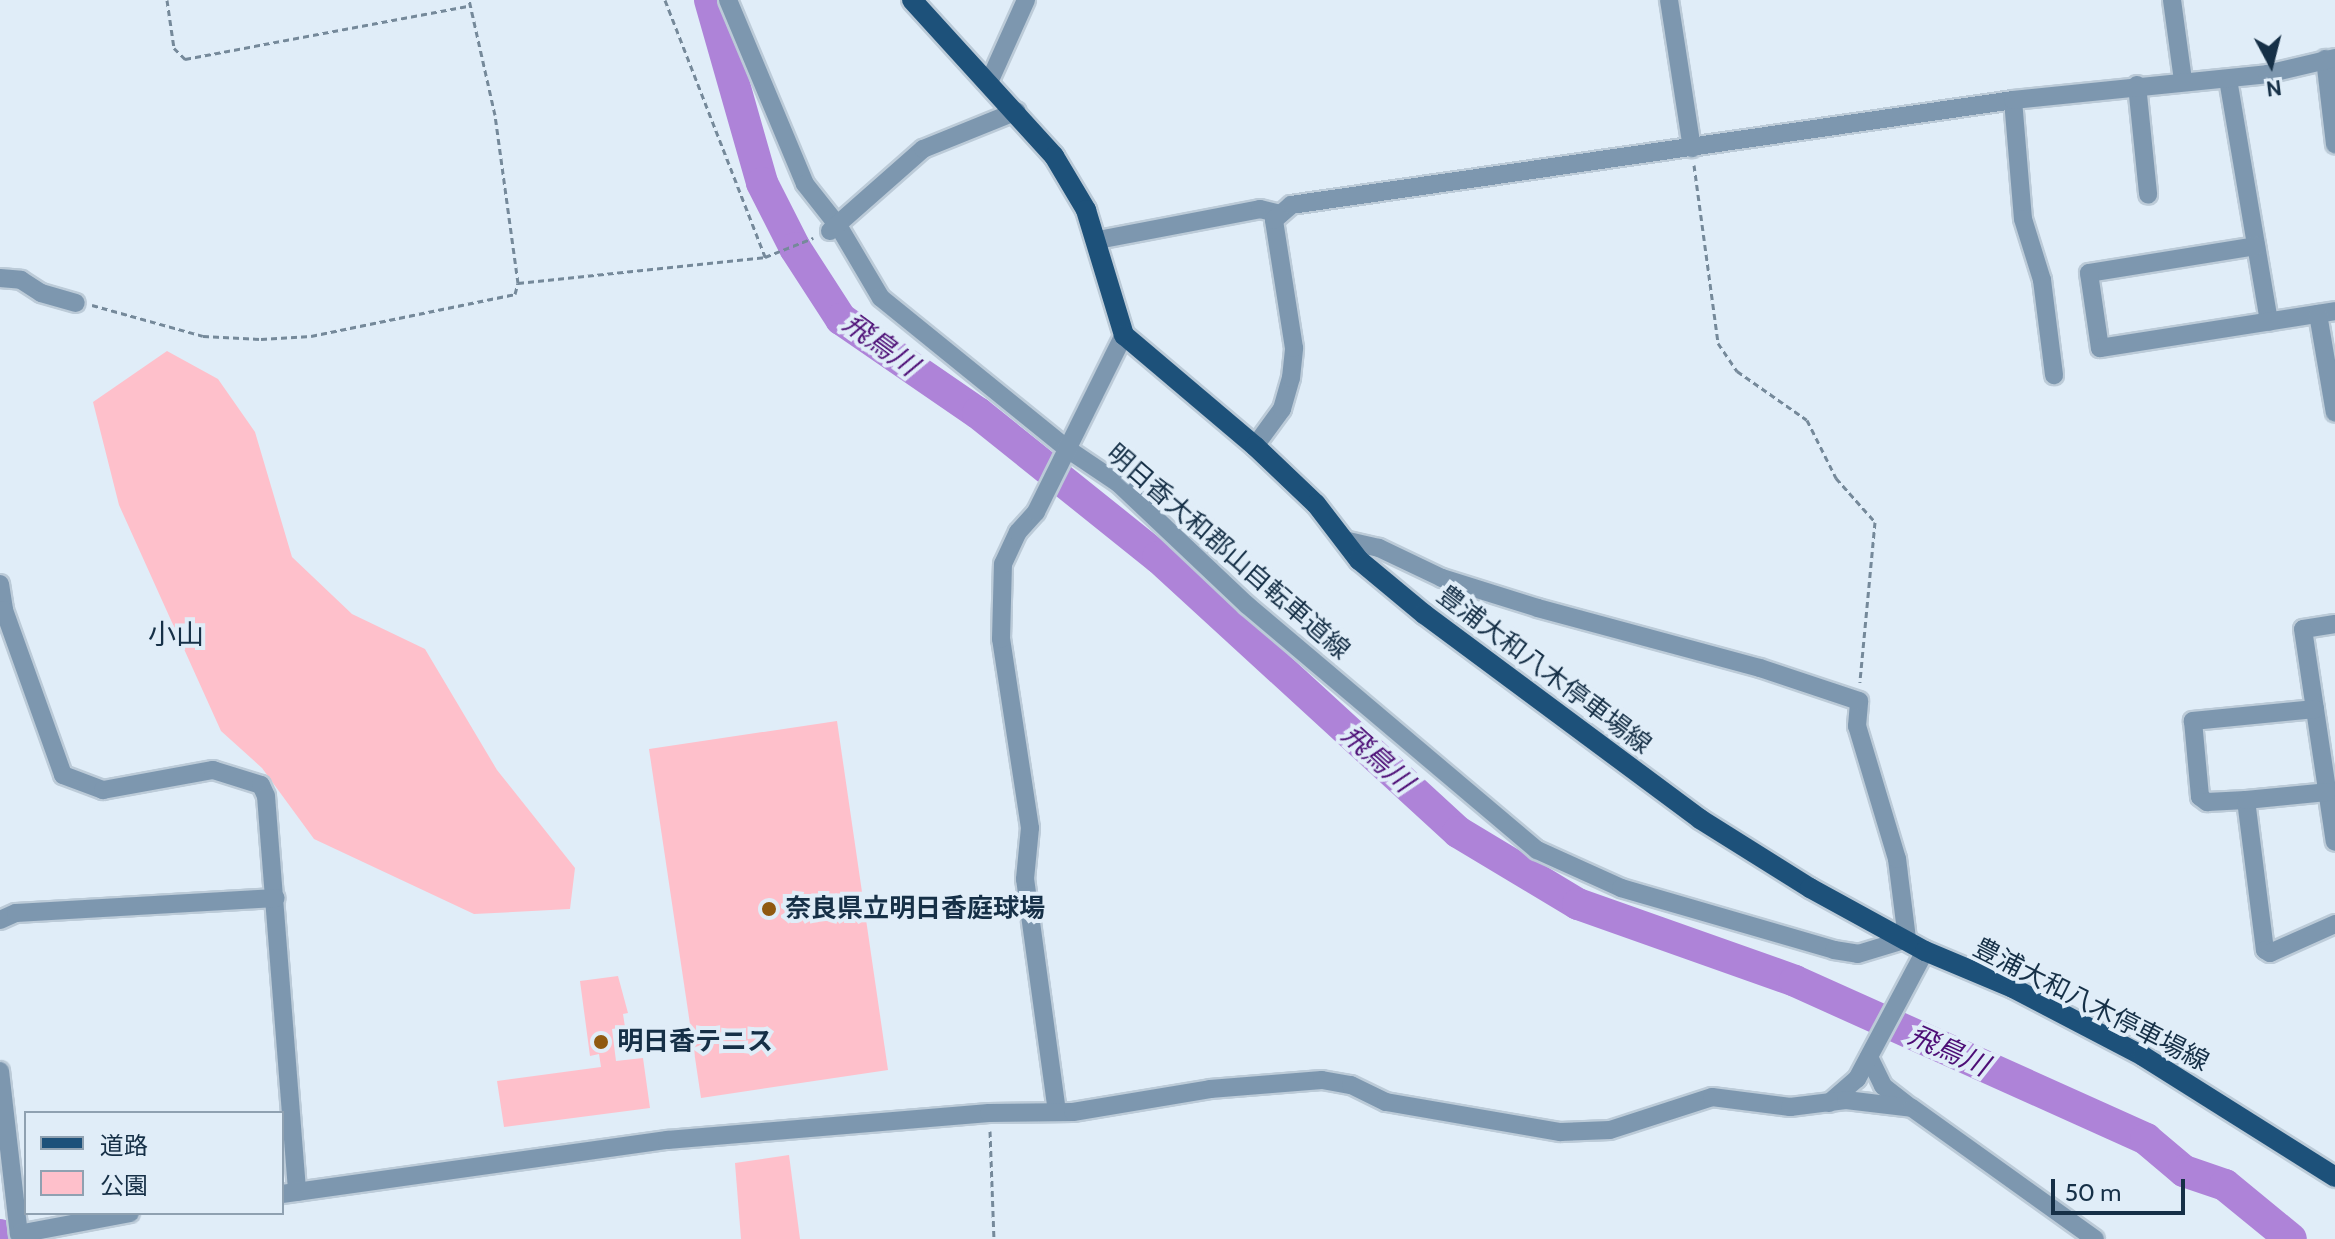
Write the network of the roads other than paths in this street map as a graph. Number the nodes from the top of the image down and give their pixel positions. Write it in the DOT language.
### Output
graph roads {
  1 [pos="728,0"];
  2 [pos="912,0"];
  3 [pos="1026,0"];
  4 [pos="1669,0"];
  5 [pos="2172,0"];
  6 [pos="2330,58"];
  7 [pos="2228,79"];
  8 [pos="990,80"];
  9 [pos="2183,80"];
  10 [pos="2137,85"];
  11 [pos="2013,100"];
  12 [pos="1017,111"];
  13 [pos="2335,144"];
  14 [pos="1692,148"];
  15 [pos="2148,194"];
  16 [pos="1280,214"];
  17 [pos="835,229"];
  18 [pos="1098,240"];
  19 [pos="2256,246"];
  20 [pos="0,278"];
  21 [pos="76,303"];
  22 [pos="2326,313"];
  23 [pos="2269,322"];
  24 [pos="1124,335"];
  25 [pos="2054,375"];
  26 [pos="2335,413"];
  27 [pos="1255,446"];
  28 [pos="1064,452"];
  29 [pos="1343,540"];
  30 [pos="0,584"];
  31 [pos="2335,624"];
  32 [pos="2315,709"];
  33 [pos="2327,792"];
  34 [pos="2246,800"];
  35 [pos="2335,842"];
  36 [pos="276,898"];
  37 [pos="0,920"];
  38 [pos="2335,924"];
  39 [pos="1907,939"];
  40 [pos="1921,958"];
  41 [pos="1872,1049"];
  42 [pos="0,1071"];
  43 [pos="1827,1104"];
  44 [pos="1912,1108"];
  45 [pos="1057,1112"];
  46 [pos="2335,1177"];
  47 [pos="289,1193"];
  48 [pos="121,1215"];
  49 [pos="0,1225"];
  50 [pos="21,1236"];
  51 [pos="2095,1239"];
  1 -- 17 [label="street, 明日香大和郡山自転車道線"];
  2 -- 8 [label="main road"];
  3 -- 8 [label="street"];
  4 -- 14 [label="street"];
  5 -- 9 [label="street"];
  6 -- 7 [label="street"];
  6 -- 13 [label="street"];
  7 -- 9 [label="street"];
  7 -- 19 [label="street"];
  8 -- 12 [label="main road"];
  9 -- 10 [label="street"];
  10 -- 11 [label="street"];
  10 -- 15 [label="street"];
  11 -- 14 [label="street"];
  11 -- 25 [label="street"];
  12 -- 17 [label="street"];
  12 -- 18 [label="main road"];
  14 -- 16 [label="street"];
  16 -- 18 [label="street"];
  16 -- 27 [label="street"];
  17 -- 28 [label="street, 明日香大和郡山自転車道線"];
  18 -- 24 [label="main road"];
  19 -- 23 [label="street"];
  19 -- 23 [label="street"];
  20 -- 21 [label="street"];
  22 -- 23 [label="street"];
  22 -- 26 [label="street"];
  24 -- 27 [label="main road, 豊浦大和八木停車場線"];
  24 -- 28 [label="street"];
  27 -- 29 [label="main road, 豊浦大和八木停車場線"];
  28 -- 39 [label="street, 明日香大和郡山自転車道線"];
  28 -- 45 [label="street"];
  29 -- 39 [label="main road, 豊浦大和八木停車場線"];
  29 -- 39 [label="street"];
  30 -- 36 [label="street"];
  31 -- 32 [label="street"];
  32 -- 33 [label="street"];
  32 -- 34 [label="street"];
  33 -- 34 [label="street"];
  33 -- 35 [label="street"];
  34 -- 38 [label="street"];
  36 -- 37 [label="street"];
  36 -- 47 [label="street"];
  39 -- 40 [label="main road, 豊浦大和八木停車場線"];
  40 -- 41 [label="street"];
  40 -- 46 [label="main road, 豊浦大和八木停車場線"];
  41 -- 43 [label="street"];
  41 -- 44 [label="street"];
  42 -- 50 [label="street"];
  43 -- 44 [label="street"];
  43 -- 45 [label="street"];
  44 -- 51 [label="street"];
  45 -- 47 [label="street"];
  48 -- 50 [label="street"];
  49 -- 50 [label="street"];
}
